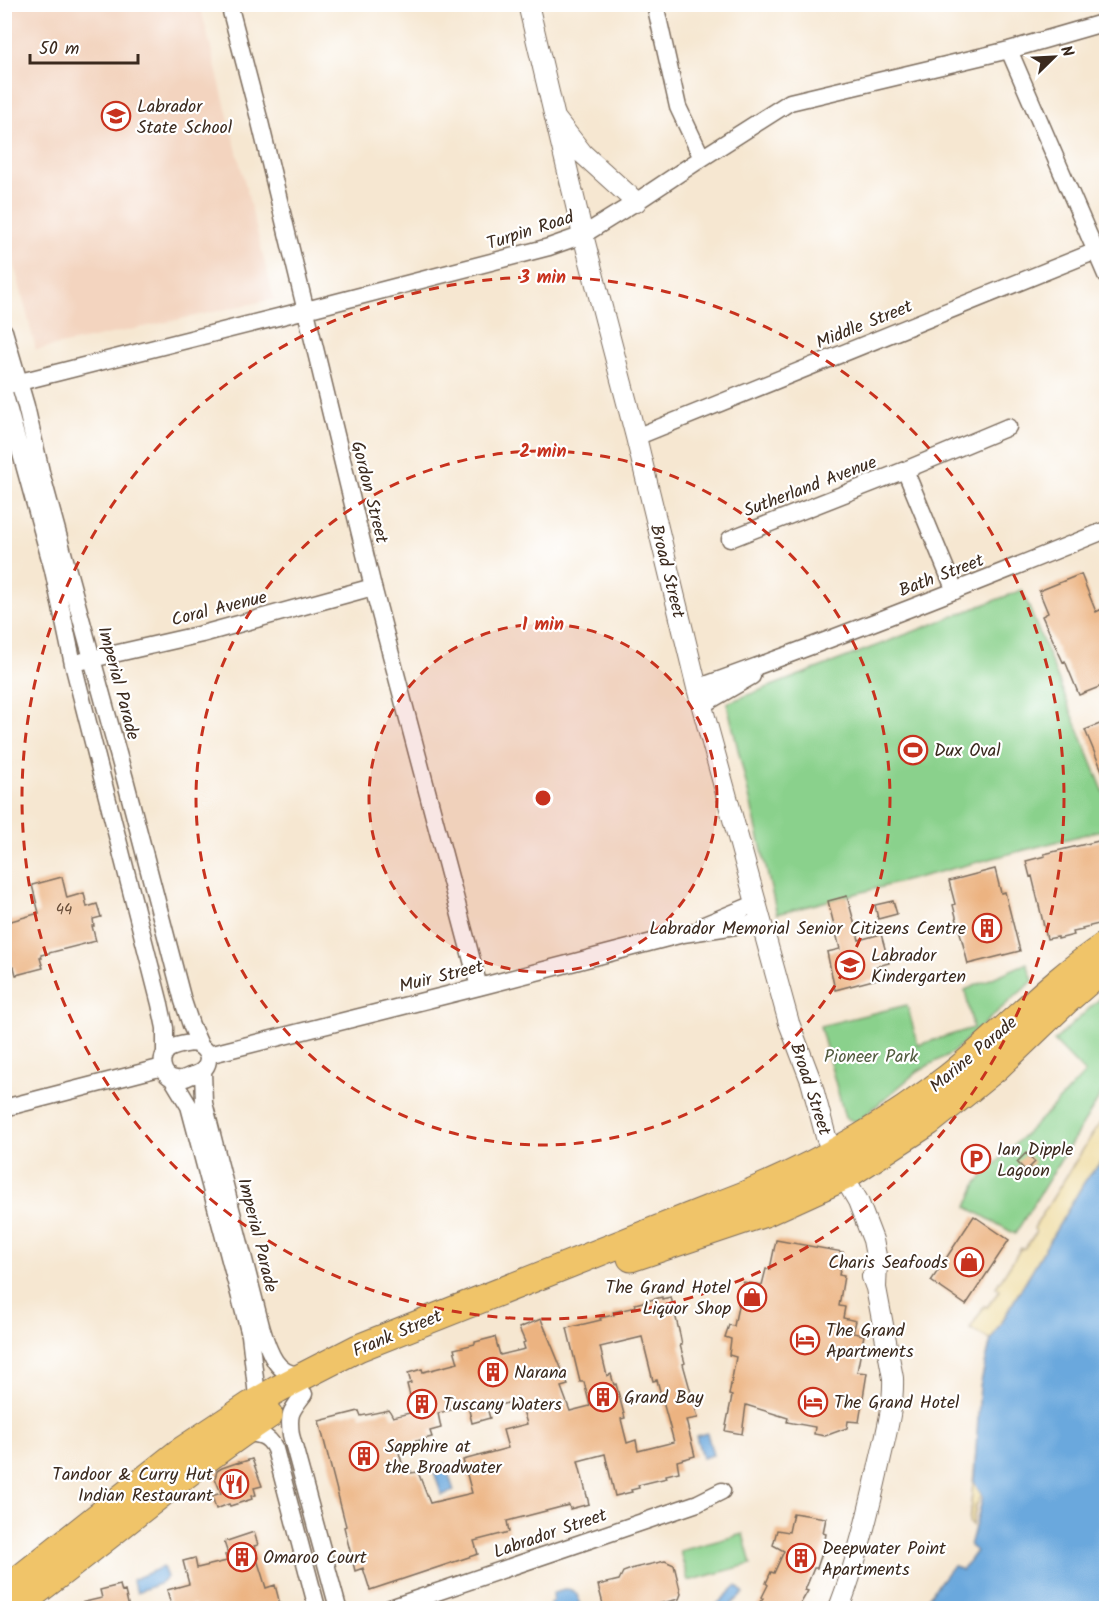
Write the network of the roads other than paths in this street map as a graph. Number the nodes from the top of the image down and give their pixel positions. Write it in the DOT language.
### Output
graph roads {
  1 [pos="229,4"];
  2 [pos="528,4"];
  3 [pos="655,4"];
  4 [pos="1107,22"];
  5 [pos="1009,50"];
  6 [pos="555,118"];
  7 [pos="702,158"];
  8 [pos="636,202"];
  9 [pos="583,235"];
  10 [pos="1102,249"];
  11 [pos="1107,275"];
  12 [pos="306,310"];
  13 [pos="4,331"];
  14 [pos="9,387"];
  15 [pos="1008,427"];
  16 [pos="636,437"];
  17 [pos="905,470"];
  18 [pos="1107,530"];
  19 [pos="730,539"];
  20 [pos="373,587"];
  21 [pos="955,591"];
  22 [pos="92,659"];
  23 [pos="73,664"];
  24 [pos="699,696"];
  25 [pos="125,779"];
  26 [pos="104,784"];
  27 [pos="759,913"];
  28 [pos="1107,945"];
  29 [pos="1107,966"];
  30 [pos="479,987"];
  31 [pos="204,1057"];
  32 [pos="167,1066"];
  33 [pos="4,1108"];
  34 [pos="839,1166"];
  35 [pos="224,1209"];
  36 [pos="315,1370"];
  37 [pos="304,1394"];
  38 [pos="249,1406"];
  39 [pos="240,1434"];
  40 [pos="722,1491"];
  41 [pos="9,1594"];
  42 [pos="317,1608"];
  43 [pos="338,1608"];
  44 [pos="390,1608"];
  45 [pos="838,1608"];
  1 -- 12 [label="street, Gordon Street"];
  2 -- 6 [label="street, Broad Street"];
  3 -- 7 [label="street"];
  4 -- 5 [label="street, Turpin Road"];
  5 -- 7 [label="street, Turpin Road"];
  5 -- 10 [label="street"];
  6 -- 8 [label="street, Broad Street"];
  6 -- 9 [label="street, Broad Street"];
  7 -- 8 [label="street, Turpin Road"];
  8 -- 9 [label="street, Turpin Road"];
  9 -- 12 [label="street, Turpin Road"];
  9 -- 16 [label="street, Broad Street"];
  10 -- 11 [label="street"];
  10 -- 16 [label="street, Middle Street"];
  12 -- 14 [label="street, Turpin Road"];
  12 -- 20 [label="street, Gordon Street"];
  13 -- 14 [label="street, Imperial Parade"];
  14 -- 22 [label="street, Imperial Parade"];
  14 -- 23 [label="street, Imperial Parade"];
  15 -- 17 [label="street, Sutherland Avenue"];
  16 -- 24 [label="street, Broad Street"];
  17 -- 19 [label="street, Sutherland Avenue"];
  17 -- 21 [label="street, Sutherland Avenue"];
  18 -- 21 [label="street, Bath Street"];
  20 -- 22 [label="street, Coral Avenue"];
  20 -- 30 [label="street, Gordon Street"];
  21 -- 24 [label="street, Bath Street"];
  22 -- 23 [label="street, Coral Avenue"];
  22 -- 25 [label="street, Imperial Parade"];
  23 -- 26 [label="street, Imperial Parade"];
  24 -- 27 [label="street, Broad Street"];
  25 -- 26 [label="street"];
  25 -- 31 [label="street, Imperial Parade"];
  26 -- 32 [label="street, Imperial Parade"];
  27 -- 30 [label="street, Muir Street"];
  27 -- 34 [label="street, Broad Street"];
  28 -- 34 [label="highway, Marine Parade"];
  29 -- 34 [label="highway, Marine Parade"];
  30 -- 31 [label="street, Muir Street"];
  31 -- 32 [label="street"];
  31 -- 32 [label="street"];
  31 -- 35 [label="street, Imperial Parade"];
  32 -- 33 [label="street"];
  32 -- 35 [label="street, Imperial Parade"];
  34 -- 36 [label="highway, Frank Street"];
  34 -- 37 [label="highway, Frank Street"];
  34 -- 45 [label="street"];
  35 -- 36 [label="street, Imperial Parade"];
  35 -- 38 [label="street, Imperial Parade"];
  36 -- 38 [label="highway, Frank Street"];
  37 -- 39 [label="highway, Frank Street"];
  37 -- 43 [label="street"];
  38 -- 41 [label="highway, Frank Street"];
  39 -- 41 [label="highway, Frank Street"];
  39 -- 42 [label="street"];
  40 -- 44 [label="street, Labrador Street"];
}
